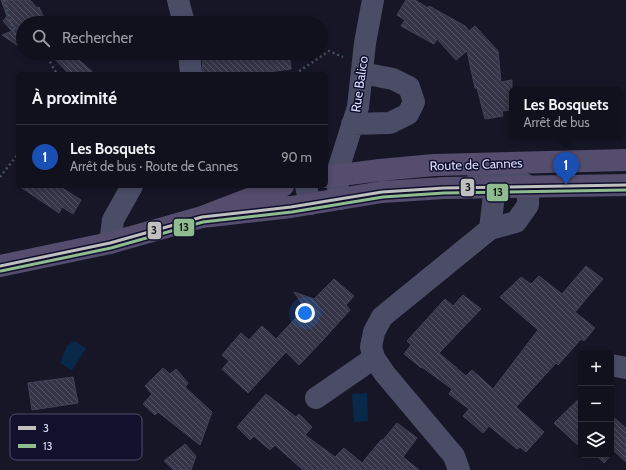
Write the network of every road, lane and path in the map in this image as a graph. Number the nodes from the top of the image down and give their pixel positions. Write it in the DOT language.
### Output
graph roads {
  1 [pos="4,0"];
  2 [pos="178,0"];
  3 [pos="373,0"];
  4 [pos="182,16"];
  5 [pos="16,35"];
  6 [pos="328,52"];
  7 [pos="49,60"];
  8 [pos="190,60"];
  9 [pos="316,60"];
  10 [pos="55,72"];
  11 [pos="191,72"];
  12 [pos="298,72"];
  13 [pos="362,72"];
  14 [pos="352,124"];
  15 [pos="16,157"];
  16 [pos="622,160"];
  17 [pos="456,164"];
  18 [pos="333,173"];
  19 [pos="0,177"];
  20 [pos="500,180"];
  21 [pos="626,185"];
  22 [pos="528,186"];
  23 [pos="131,188"];
  24 [pos="278,188"];
  25 [pos="308,195"];
  26 [pos="340,199"];
  27 [pos="202,217"];
  28 [pos="490,230"];
  29 [pos="110,244"];
  30 [pos="0,266"];
  31 [pos="374,358"];
  32 [pos="614,366"];
  33 [pos="626,368"];
  34 [pos="316,398"];
  35 [pos="460,470"];
  1 -- 5 [label="path"];
  2 -- 4 [label="street"];
  3 -- 13 [label="street, Rue Balico"];
  6 -- 13 [label="path"];
  7 -- 10 [label="path"];
  8 -- 11 [label="street"];
  9 -- 12 [label="path"];
  13 -- 14 [label="street, Rue Balico"];
  13 -- 14 [label="street"];
  14 -- 18 [label="street, Rue Balico"];
  15 -- 19 [label="path"];
  16 -- 17 [label="main road, Route de Cannes"];
  16 -- 20 [label="street"];
  17 -- 18 [label="main road, Route de Cannes"];
  17 -- 20 [label="street"];
  18 -- 26 [label="street"];
  20 -- 22 [label="main road, Route de Cannes"];
  20 -- 26 [label="main road, Route de Cannes"];
  20 -- 28 [label="street"];
  21 -- 22 [label="main road, Route de Cannes"];
  22 -- 28 [label="street"];
  23 -- 29 [label="street"];
  24 -- 27 [label="main road, Route de Cannes"];
  25 -- 26 [label="main road, Route de Cannes"];
  25 -- 27 [label="main road, Route de Cannes"];
  27 -- 29 [label="main road, Route de Cannes"];
  28 -- 31 [label="street"];
  29 -- 30 [label="main road, Route de Cannes"];
  31 -- 34 [label="street"];
  31 -- 35 [label="street"];
  32 -- 33 [label="street"];
}
